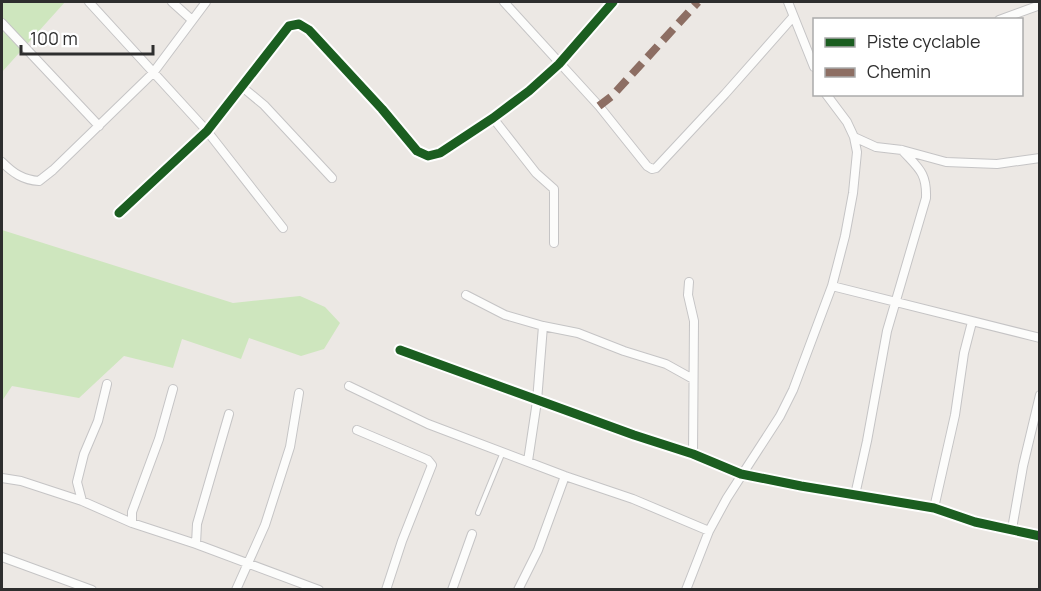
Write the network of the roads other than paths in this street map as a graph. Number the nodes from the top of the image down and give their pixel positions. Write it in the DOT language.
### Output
graph roads {
  1 [pos="88,2"];
  2 [pos="172,2"];
  3 [pos="207,2"];
  4 [pos="504,2"];
  5 [pos="613,2"];
  6 [pos="788,2"];
  7 [pos="1040,5"];
  8 [pos="793,17"];
  9 [pos="1004,18"];
  10 [pos="192,20"];
  11 [pos="2,23"];
  12 [pos="559,64"];
  13 [pos="813,65"];
  14 [pos="153,73"];
  15 [pos="242,86"];
  16 [pos="828,96"];
  17 [pos="493,118"];
  18 [pos="99,126"];
  19 [pos="207,131"];
  20 [pos="854,137"];
  21 [pos="902,150"];
  22 [pos="1040,158"];
  23 [pos="2,162"];
  24 [pos="332,178"];
  25 [pos="119,213"];
  26 [pos="283,228"];
  27 [pos="554,243"];
  28 [pos="689,282"];
  29 [pos="832,286"];
  30 [pos="466,295"];
  31 [pos="894,303"];
  32 [pos="972,322"];
  33 [pos="543,326"];
  34 [pos="1040,338"];
  35 [pos="400,350"];
  36 [pos="693,379"];
  37 [pos="107,384"];
  38 [pos="349,386"];
  39 [pos="173,389"];
  40 [pos="299,393"];
  41 [pos="1040,394"];
  42 [pos="537,401"];
  43 [pos="229,414"];
  44 [pos="357,430"];
  45 [pos="503,452"];
  46 [pos="693,454"];
  47 [pos="528,461"];
  48 [pos="741,474"];
  49 [pos="565,476"];
  50 [pos="2,478"];
  51 [pos="855,495"];
  52 [pos="82,501"];
  53 [pos="934,508"];
  54 [pos="478,513"];
  55 [pos="132,523"];
  56 [pos="1012,529"];
  57 [pos="709,531"];
  58 [pos="472,534"];
  59 [pos="1040,536"];
  60 [pos="196,544"];
  61 [pos="2,557"];
  62 [pos="247,562"];
  63 [pos="92,590"];
  64 [pos="236,590"];
  65 [pos="319,590"];
  66 [pos="386,590"];
  67 [pos="452,590"];
  68 [pos="518,590"];
  69 [pos="686,590"];
  1 -- 14 [label="street"];
  2 -- 10 [label="street"];
  3 -- 10 [label="street"];
  4 -- 12 [label="street"];
  5 -- 12 [label="street"];
  6 -- 8 [label="street"];
  7 -- 9 [label="street"];
  8 -- 12 [label="street"];
  8 -- 13 [label="street"];
  10 -- 14 [label="street"];
  11 -- 18 [label="street"];
  12 -- 17 [label="street"];
  14 -- 18 [label="street"];
  14 -- 19 [label="street"];
  15 -- 17 [label="street"];
  15 -- 19 [label="street"];
  15 -- 24 [label="street"];
  16 -- 20 [label="street"];
  17 -- 27 [label="street"];
  18 -- 23 [label="street"];
  19 -- 25 [label="street"];
  19 -- 26 [label="street"];
  20 -- 21 [label="street"];
  20 -- 29 [label="street"];
  21 -- 22 [label="street"];
  21 -- 31 [label="street"];
  28 -- 36 [label="street"];
  29 -- 31 [label="street"];
  29 -- 48 [label="street"];
  30 -- 33 [label="street"];
  31 -- 32 [label="street"];
  31 -- 51 [label="street"];
  32 -- 34 [label="street"];
  32 -- 53 [label="street"];
  33 -- 36 [label="street"];
  33 -- 42 [label="street"];
  35 -- 42 [label="street"];
  36 -- 46 [label="street"];
  37 -- 52 [label="street"];
  38 -- 45 [label="street"];
  39 -- 55 [label="street"];
  40 -- 62 [label="street"];
  41 -- 56 [label="street"];
  42 -- 46 [label="street"];
  42 -- 47 [label="street"];
  43 -- 60 [label="street"];
  44 -- 66 [label="street"];
  45 -- 47 [label="street"];
  45 -- 54 [label="lane"];
  46 -- 48 [label="street"];
  47 -- 49 [label="street"];
  48 -- 51 [label="street"];
  48 -- 57 [label="street"];
  49 -- 57 [label="street"];
  49 -- 68 [label="street"];
  50 -- 52 [label="street"];
  51 -- 53 [label="street"];
  52 -- 55 [label="street"];
  53 -- 56 [label="street"];
  55 -- 60 [label="street"];
  56 -- 59 [label="street"];
  57 -- 69 [label="street"];
  58 -- 67 [label="street"];
  60 -- 62 [label="street"];
  61 -- 63 [label="street"];
  62 -- 64 [label="street"];
  62 -- 65 [label="street"];
}
